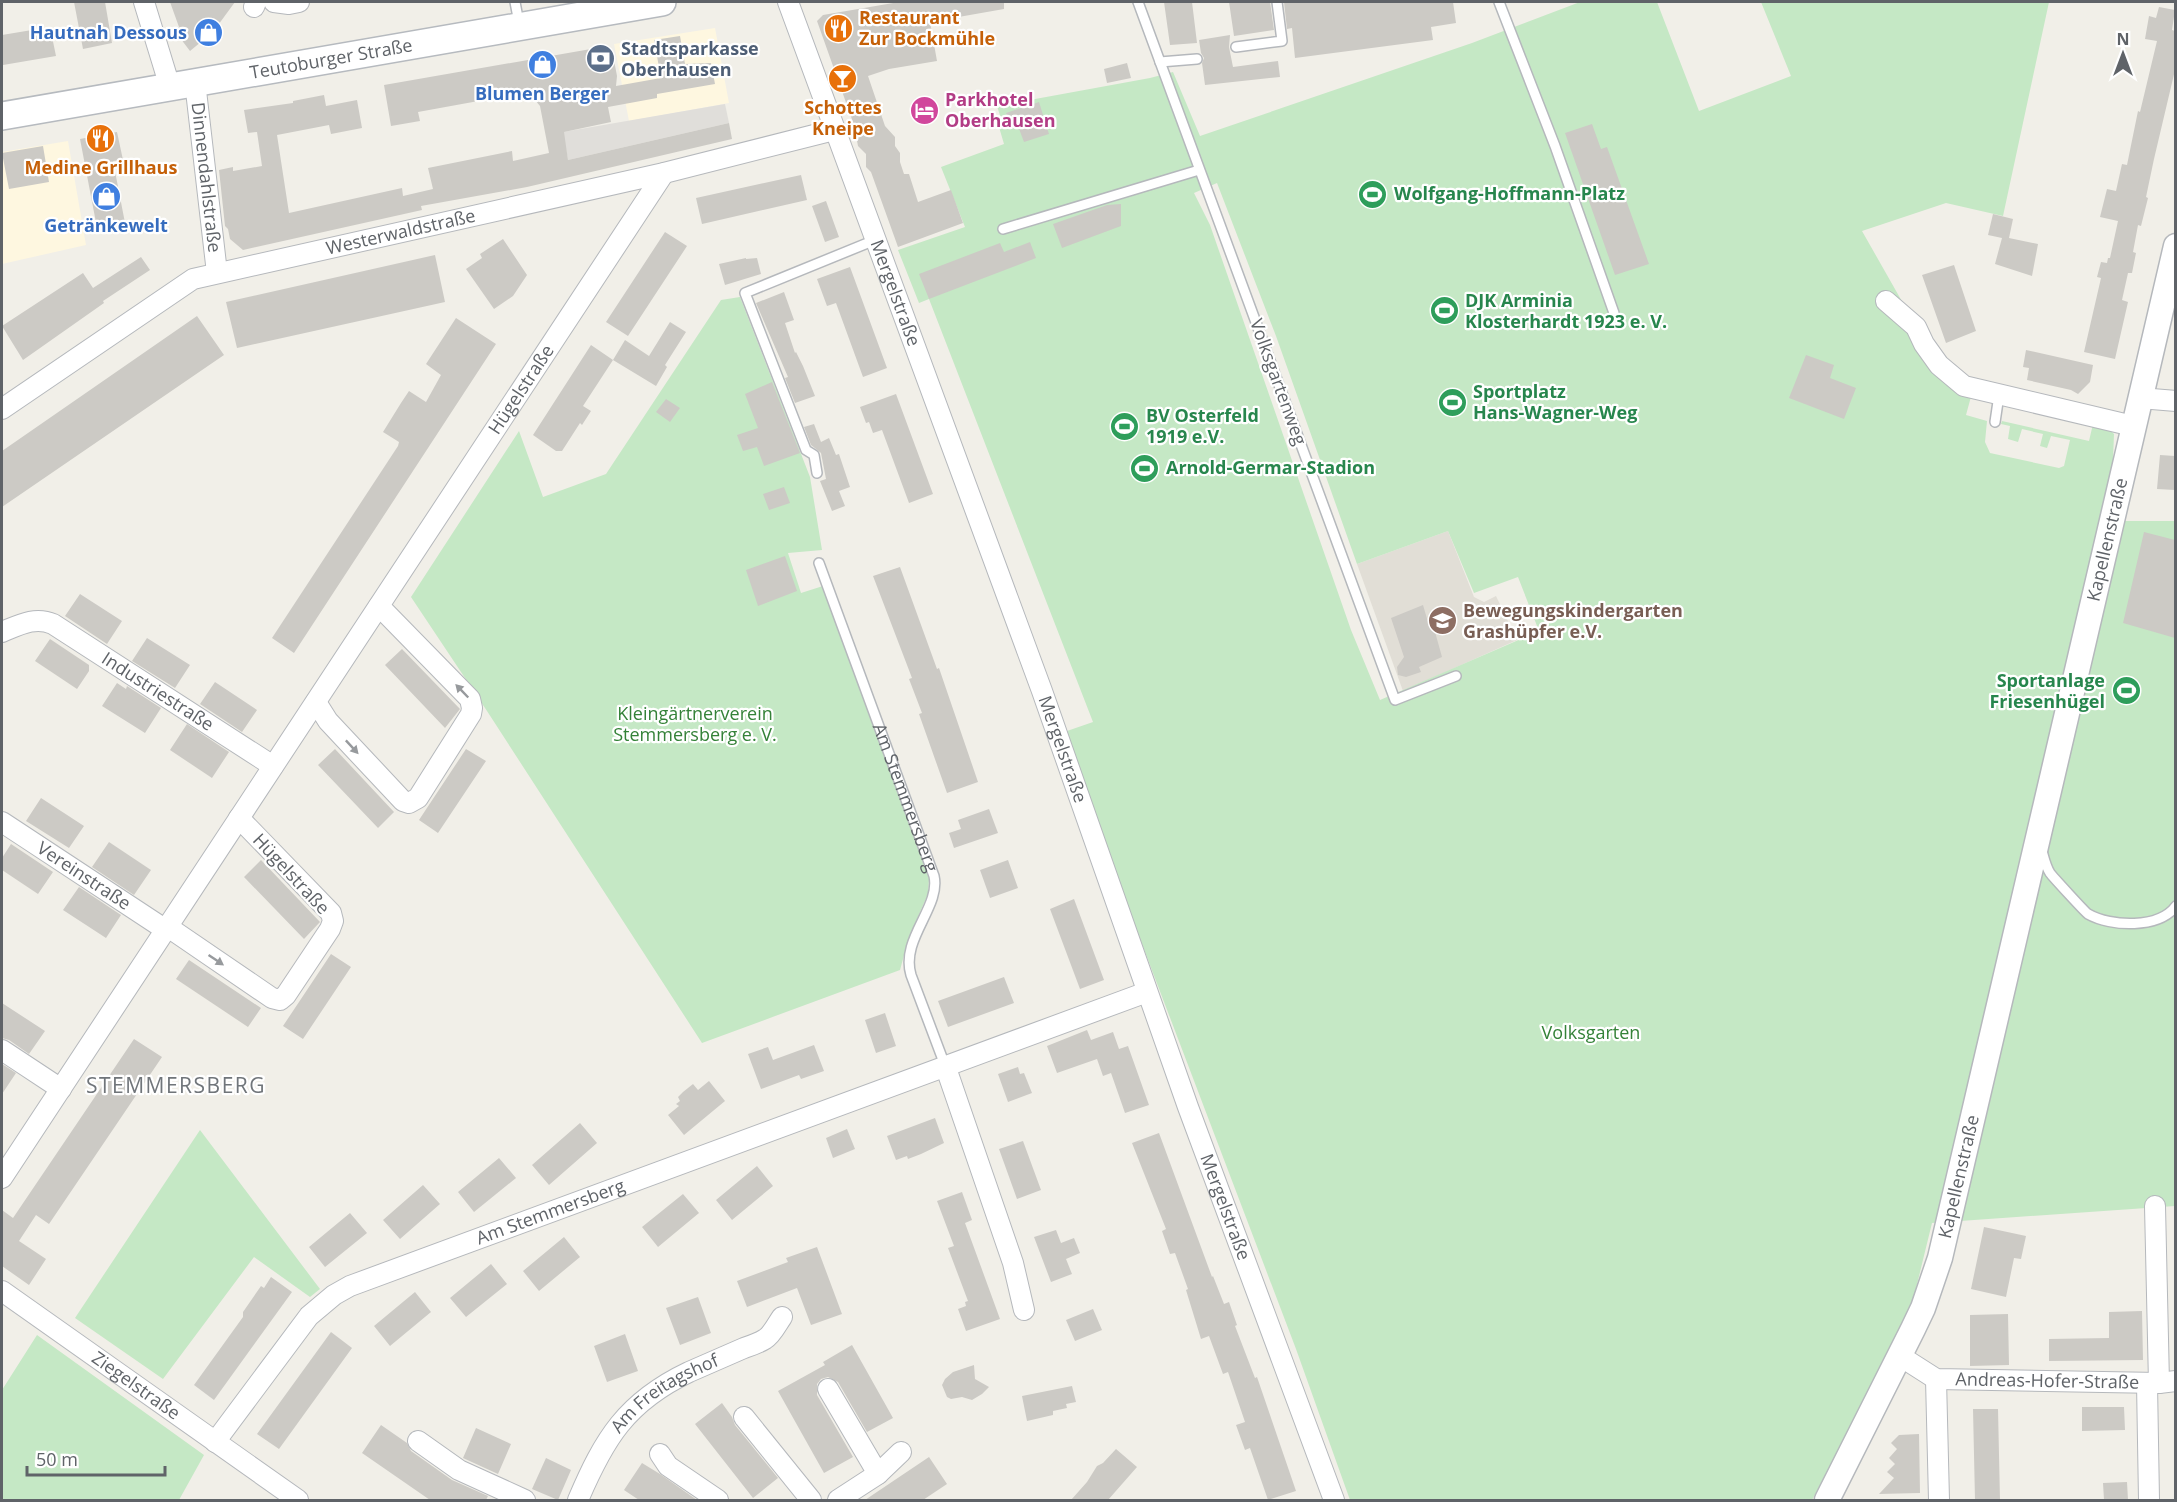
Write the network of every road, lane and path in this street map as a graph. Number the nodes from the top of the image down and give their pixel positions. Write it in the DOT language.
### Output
graph roads {
  1 [pos="144,2"];
  2 [pos="274,2"];
  3 [pos="299,2"];
  4 [pos="662,2"];
  5 [pos="788,2"];
  6 [pos="1138,2"];
  7 [pos="1276,2"];
  8 [pos="1499,2"];
  9 [pos="517,14"];
  10 [pos="1236,47"];
  11 [pos="1197,58"];
  12 [pos="1160,62"];
  13 [pos="182,84"];
  14 [pos="2,116"];
  15 [pos="834,130"];
  16 [pos="1199,170"];
  17 [pos="664,173"];
  18 [pos="1003,229"];
  19 [pos="875,240"];
  20 [pos="2175,246"];
  21 [pos="217,273"];
  22 [pos="1886,301"];
  23 [pos="1614,313"];
  24 [pos="1999,394"];
  25 [pos="2140,398"];
  26 [pos="2175,401"];
  27 [pos="2,409"];
  28 [pos="1995,422"];
  29 [pos="2133,426"];
  30 [pos="818,473"];
  31 [pos="819,563"];
  32 [pos="379,606"];
  33 [pos="2,632"];
  34 [pos="1456,676"];
  35 [pos="316,702"];
  36 [pos="273,766"];
  37 [pos="239,818"];
  38 [pos="2,822"];
  39 [pos="2038,834"];
  40 [pos="2175,906"];
  41 [pos="167,928"];
  42 [pos="1148,992"];
  43 [pos="2,1050"];
  44 [pos="945,1068"];
  45 [pos="61,1089"];
  46 [pos="2,1178"];
  47 [pos="2155,1206"];
  48 [pos="2,1291"];
  49 [pos="1024,1310"];
  50 [pos="782,1317"];
  51 [pos="1900,1356"];
  52 [pos="1936,1379"];
  53 [pos="2161,1382"];
  54 [pos="828,1389"];
  55 [pos="744,1417"];
  56 [pos="418,1441"];
  57 [pos="215,1442"];
  58 [pos="901,1452"];
  59 [pos="660,1454"];
  60 [pos="878,1474"];
  61 [pos="298,1500"];
  62 [pos="525,1500"];
  63 [pos="578,1500"];
  64 [pos="718,1500"];
  65 [pos="811,1500"];
  66 [pos="838,1500"];
  67 [pos="1334,1500"];
  68 [pos="1827,1500"];
  69 [pos="1939,1500"];
  70 [pos="2150,1500"];
  1 -- 13 [label="street, Dinnendahlstraße"];
  2 -- 3 [label="street"];
  4 -- 9 [label="main road, Teutoburger Straße"];
  5 -- 15 [label="street, Mergelstraße"];
  6 -- 12 [label="lane, Volksgartenweg"];
  7 -- 10 [label="lane"];
  8 -- 23 [label="lane"];
  9 -- 13 [label="main road, Teutoburger Straße"];
  11 -- 12 [label="lane"];
  12 -- 16 [label="lane, Volksgartenweg"];
  13 -- 14 [label="main road, Teutoburger Straße"];
  13 -- 21 [label="street, Dinnendahlstraße"];
  15 -- 17 [label="street, Westerwaldstraße"];
  15 -- 19 [label="street, Mergelstraße"];
  16 -- 18 [label="lane"];
  16 -- 34 [label="lane, Volksgartenweg"];
  17 -- 21 [label="street, Westerwaldstraße"];
  17 -- 32 [label="street, Hügelstraße"];
  19 -- 30 [label="lane"];
  19 -- 42 [label="street, Mergelstraße"];
  20 -- 25 [label="street, Kapellenstraße"];
  21 -- 27 [label="street, Westerwaldstraße"];
  22 -- 24 [label="street"];
  24 -- 28 [label="lane"];
  24 -- 29 [label="street"];
  25 -- 26 [label="street"];
  25 -- 29 [label="street, Kapellenstraße"];
  29 -- 39 [label="street, Kapellenstraße"];
  31 -- 44 [label="lane, Am Stemmersberg"];
  32 -- 35 [label="street, Hügelstraße"];
  35 -- 32 [label="street, one-way"];
  33 -- 36 [label="street, Industriestraße"];
  35 -- 36 [label="street, Hügelstraße"];
  36 -- 37 [label="street, Hügelstraße"];
  37 -- 41 [label="street, Hügelstraße"];
  41 -- 37 [label="street, Hügelstraße, one-way"];
  38 -- 41 [label="street, Vereinstraße"];
  39 -- 40 [label="lane, Kapellenstraße"];
  39 -- 51 [label="street, Kapellenstraße"];
  41 -- 45 [label="street, Hügelstraße"];
  42 -- 44 [label="street, Am Stemmersberg"];
  42 -- 67 [label="street, Mergelstraße"];
  43 -- 45 [label="street"];
  44 -- 49 [label="street, Am Stemmersberg"];
  44 -- 57 [label="street, Am Stemmersberg"];
  45 -- 46 [label="street, Hügelstraße"];
  47 -- 53 [label="street, Andreas-Hofer-Straße"];
  48 -- 57 [label="street, Ziegelstraße"];
  50 -- 63 [label="street, Am Freitagshof"];
  51 -- 52 [label="street"];
  51 -- 68 [label="street, Kapellenstraße"];
  52 -- 53 [label="street, Andreas-Hofer-Straße"];
  52 -- 69 [label="street"];
  53 -- 70 [label="street"];
  54 -- 60 [label="street"];
  55 -- 65 [label="street"];
  56 -- 62 [label="street"];
  57 -- 61 [label="street, Ziegelstraße"];
  58 -- 60 [label="street"];
  59 -- 64 [label="street"];
  60 -- 66 [label="street"];
}
